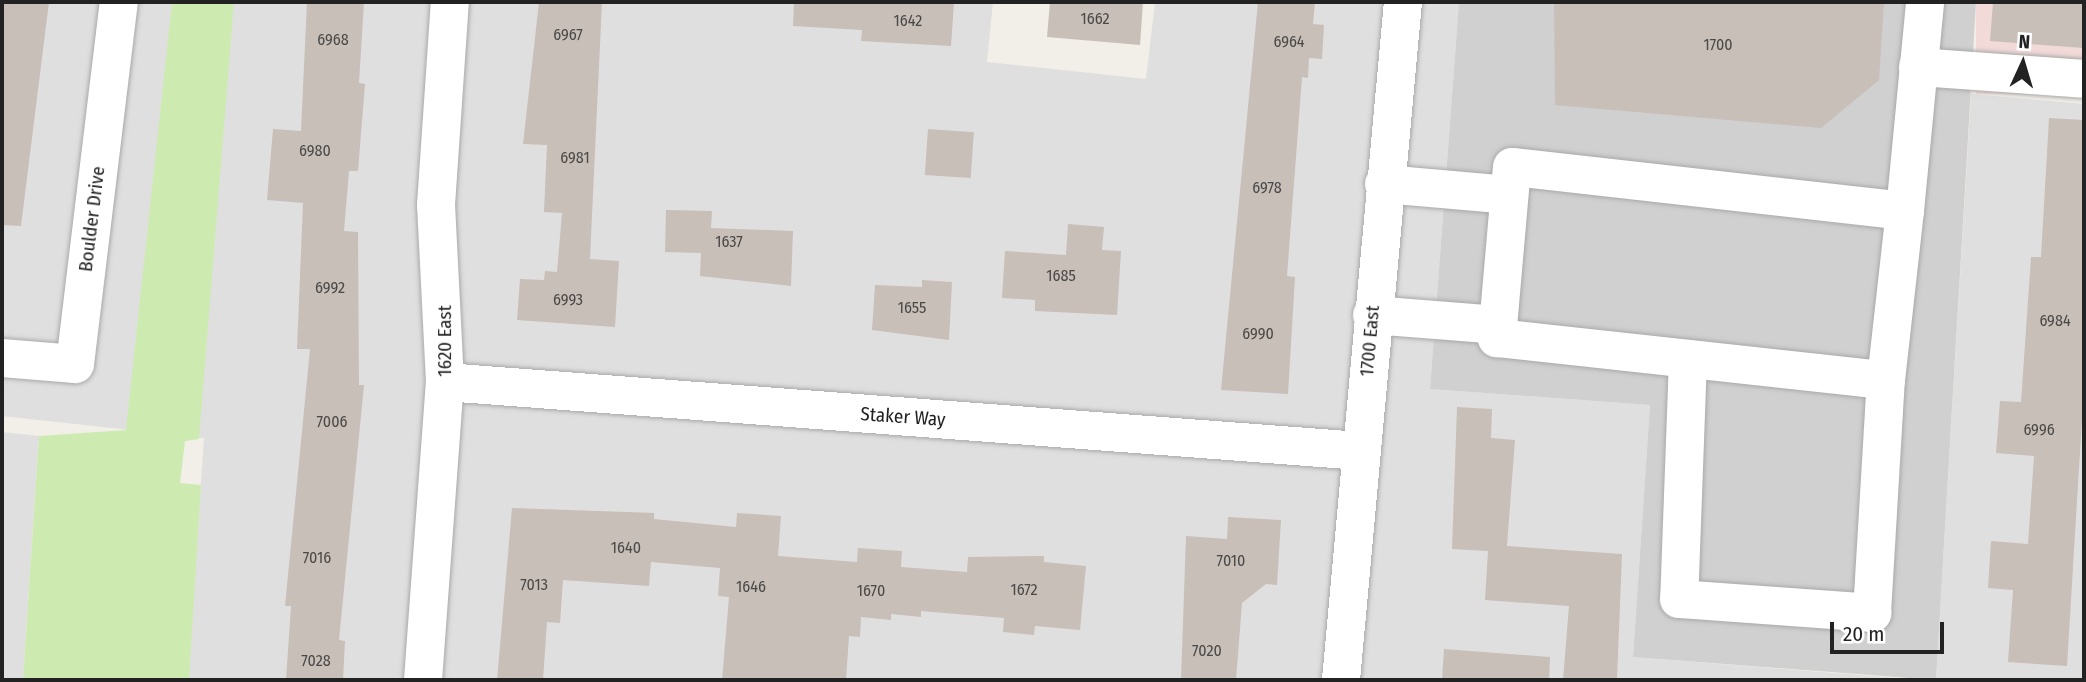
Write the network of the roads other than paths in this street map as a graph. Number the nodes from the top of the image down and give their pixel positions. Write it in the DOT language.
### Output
graph roads {
  1 [pos="118,2"];
  2 [pos="450,2"];
  3 [pos="1403,2"];
  4 [pos="1925,2"];
  5 [pos="1918,67"];
  6 [pos="2084,79"];
  7 [pos="1384,184"];
  8 [pos="1509,195"];
  9 [pos="1905,211"];
  10 [pos="1372,315"];
  11 [pos="1498,325"];
  12 [pos="2,358"];
  13 [pos="1688,359"];
  14 [pos="1886,380"];
  15 [pos="445,382"];
  16 [pos="1361,451"];
  17 [pos="423,680"];
  18 [pos="1341,680"];
  1 -- 12 [label="street, Boulder Drive"];
  2 -- 15 [label="street, 1620 East"];
  3 -- 7 [label="street, 1700 East"];
  4 -- 5 [label="street"];
  5 -- 6 [label="street"];
  5 -- 9 [label="street"];
  7 -- 8 [label="street"];
  7 -- 10 [label="street, 1700 East"];
  8 -- 9 [label="street"];
  8 -- 11 [label="street"];
  9 -- 14 [label="street"];
  10 -- 11 [label="street"];
  10 -- 16 [label="street, 1700 East"];
  11 -- 13 [label="street"];
  13 -- 14 [label="street"];
  13 -- 14 [label="street"];
  15 -- 16 [label="street, Staker Way"];
  15 -- 17 [label="street, 1620 East"];
  16 -- 18 [label="street, 1700 East"];
}
